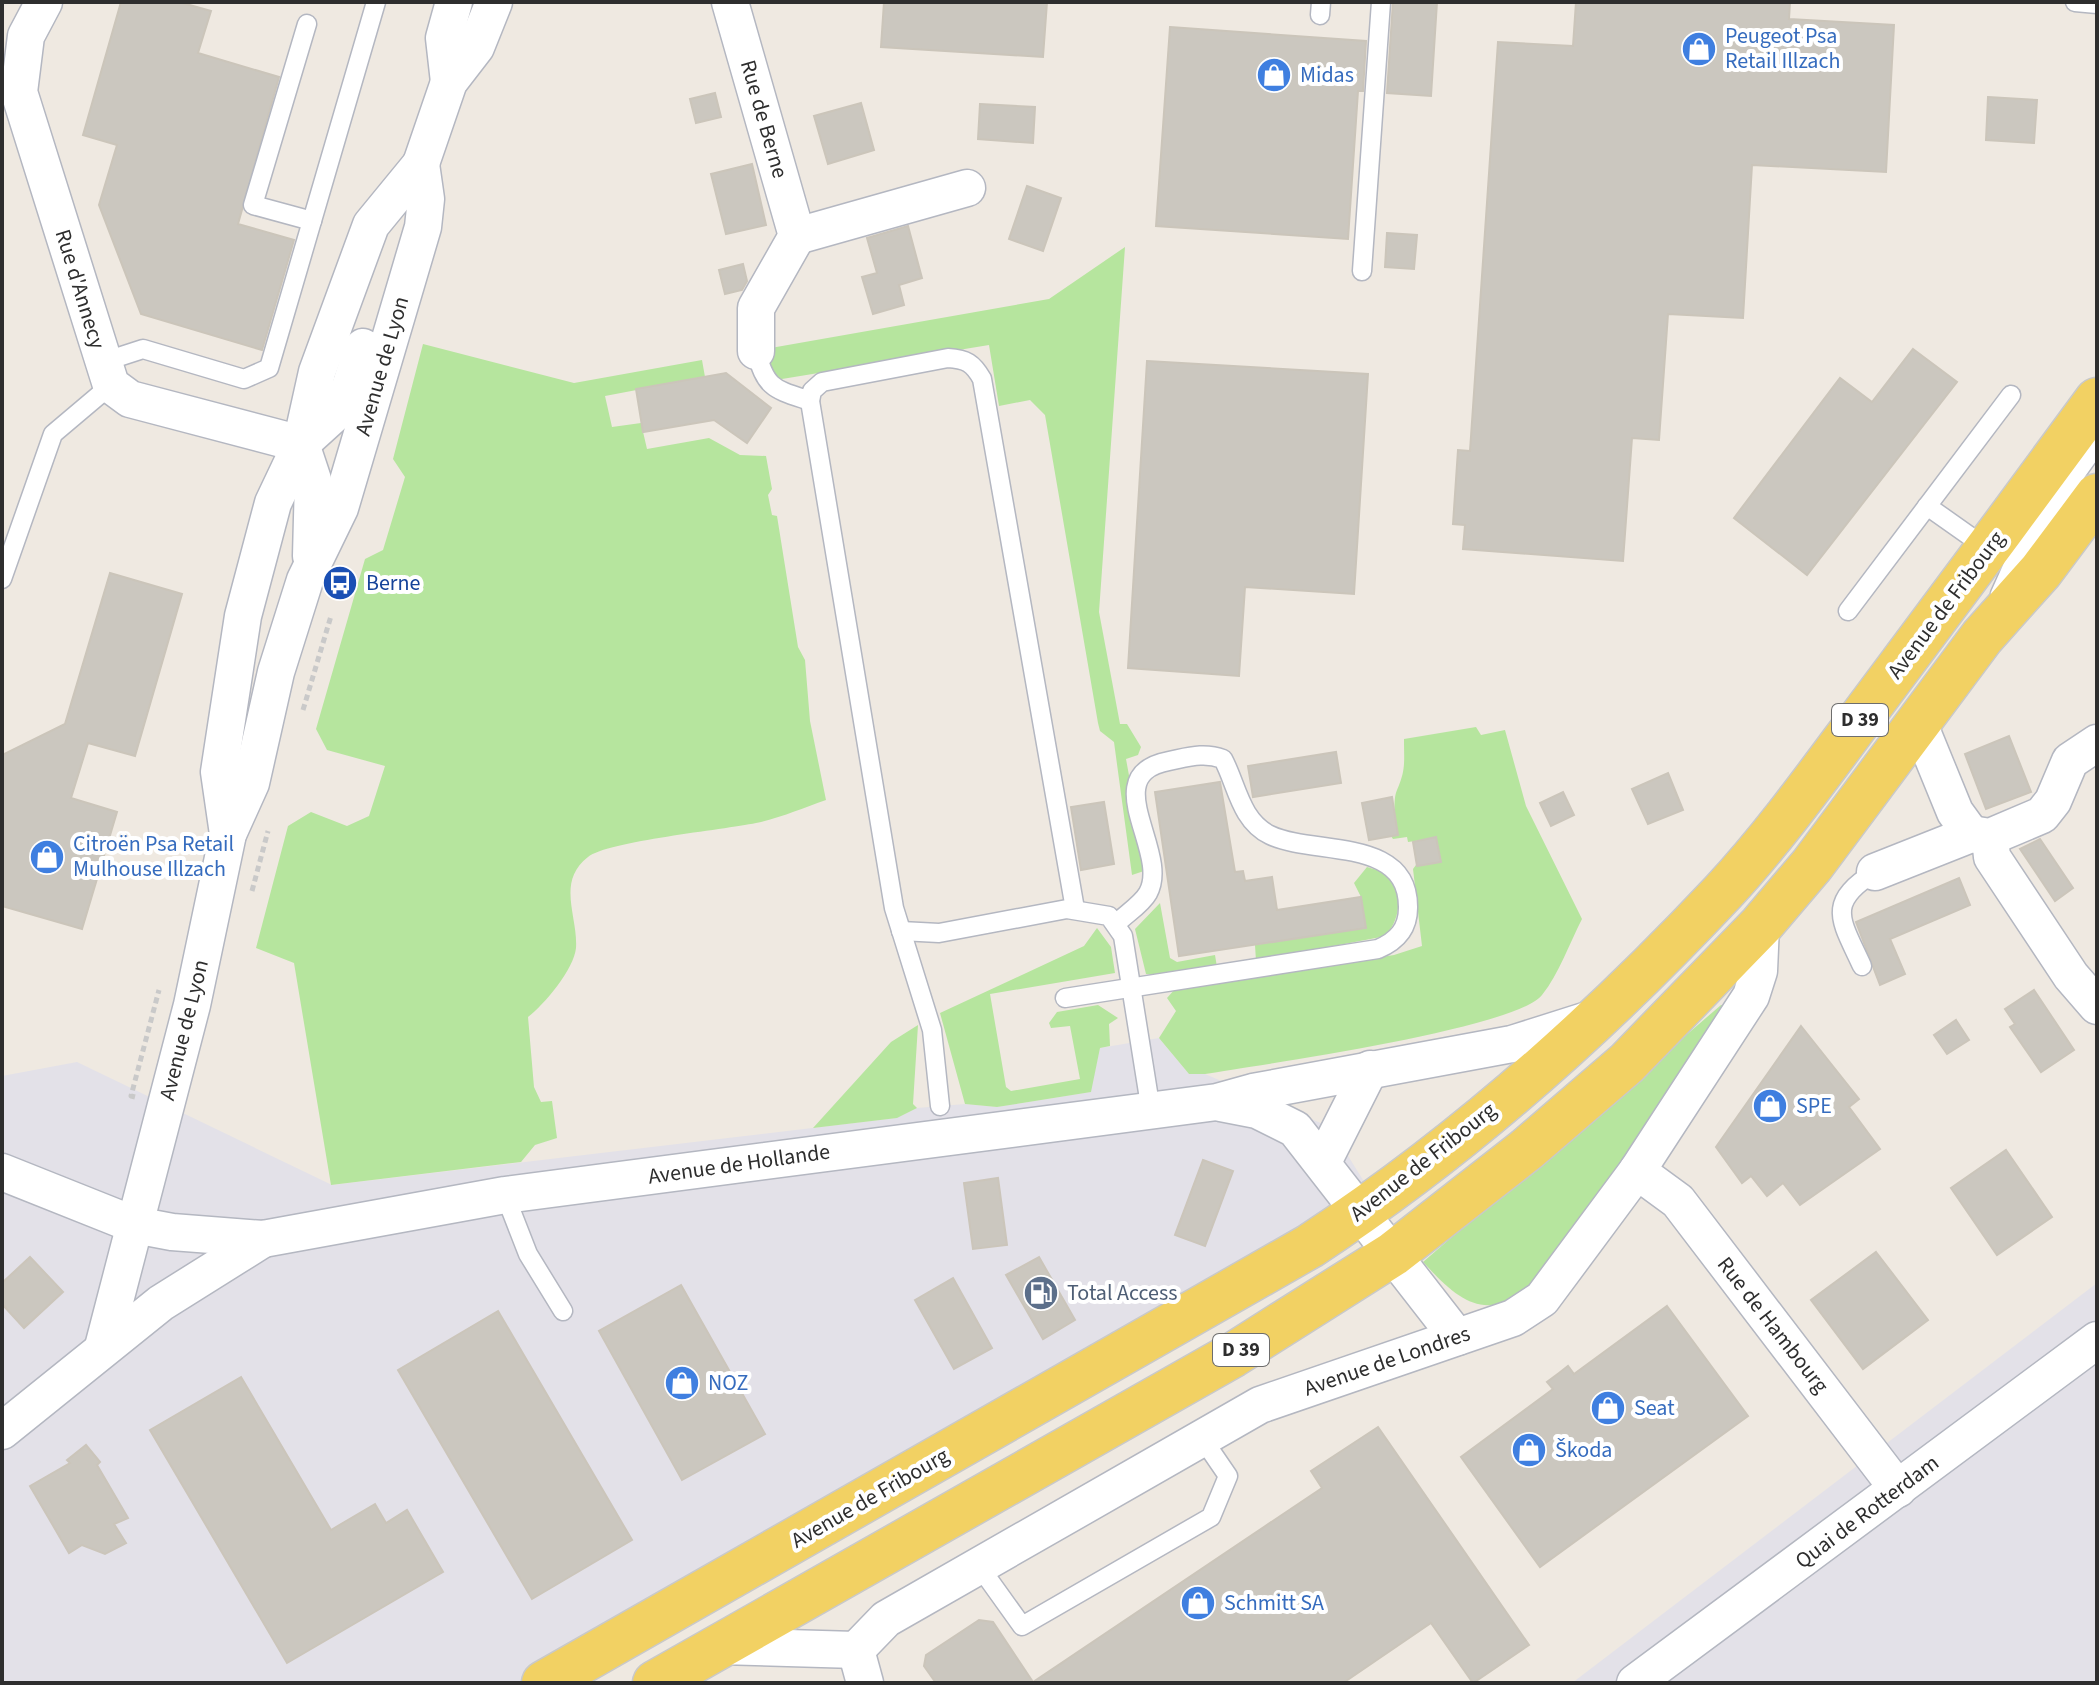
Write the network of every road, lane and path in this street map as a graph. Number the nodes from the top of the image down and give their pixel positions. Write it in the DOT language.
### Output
graph roads {
  1 [pos="44,2"];
  2 [pos="376,2"];
  3 [pos="454,2"];
  4 [pos="494,2"];
  5 [pos="730,2"];
  6 [pos="1381,2"];
  7 [pos="2075,2"];
  8 [pos="2097,4"];
  9 [pos="307,24"];
  10 [pos="449,82"];
  11 [pos="421,164"];
  12 [pos="967,188"];
  13 [pos="312,221"];
  14 [pos="797,236"];
  15 [pos="1362,271"];
  16 [pos="756,351"];
  17 [pos="107,373"];
  18 [pos="2011,395"];
  19 [pos="2097,400"];
  20 [pos="810,401"];
  21 [pos="301,444"];
  22 [pos="2097,444"];
  23 [pos="2097,496"];
  24 [pos="1927,506"];
  25 [pos="1988,549"];
  26 [pos="311,562"];
  27 [pos="2,579"];
  28 [pos="1848,611"];
  29 [pos="1982,637"];
  30 [pos="1919,724"];
  31 [pos="2097,743"];
  32 [pos="228,834"];
  33 [pos="1981,836"];
  34 [pos="1875,872"];
  35 [pos="1075,909"];
  36 [pos="1117,923"];
  37 [pos="1761,925"];
  38 [pos="901,931"];
  39 [pos="1862,966"];
  40 [pos="1131,987"];
  41 [pos="1065,998"];
  42 [pos="2097,1006"];
  43 [pos="1596,1018"];
  44 [pos="1370,1069"];
  45 [pos="1217,1102"];
  46 [pos="1151,1111"];
  47 [pos="941,1122"];
  48 [pos="1323,1162"];
  49 [pos="1637,1171"];
  50 [pos="2,1172"];
  51 [pos="505,1195"];
  52 [pos="1362,1212"];
  53 [pos="135,1225"];
  54 [pos="263,1239"];
  55 [pos="1393,1254"];
  56 [pos="563,1311"];
  57 [pos="1457,1337"];
  58 [pos="2097,1340"];
  59 [pos="103,1347"];
  60 [pos="2,1431"];
  61 [pos="1202,1438"];
  62 [pos="1888,1475"];
  63 [pos="979,1566"];
  64 [pos="720,1646"];
  65 [pos="861,1666"];
  66 [pos="544,1683"];
  67 [pos="655,1683"];
  68 [pos="1635,1683"];
  1 -- 17 [label="street, Rue d'Annecy"];
  2 -- 13 [label="lane"];
  3 -- 10 [label="street, Avenue de Lyon"];
  4 -- 10 [label="street, Avenue de Lyon"];
  5 -- 14 [label="street, Rue de Berne"];
  6 -- 15 [label="lane"];
  7 -- 8 [label="lane"];
  9 -- 13 [label="lane"];
  10 -- 11 [label="street, Avenue de Lyon"];
  11 -- 21 [label="street, Avenue de Lyon"];
  11 -- 26 [label="street, Avenue de Lyon"];
  12 -- 14 [label="street"];
  13 -- 17 [label="lane"];
  14 -- 16 [label="street"];
  16 -- 20 [label="lane"];
  17 -- 21 [label="street"];
  17 -- 27 [label="lane"];
  18 -- 24 [label="lane"];
  19 -- 25 [label="main road, Avenue de Fribourg / D 39"];
  20 -- 35 [label="lane"];
  20 -- 38 [label="lane"];
  21 -- 26 [label="street, Avenue de Lyon"];
  21 -- 32 [label="street, Avenue de Lyon"];
  22 -- 29 [label="lane"];
  23 -- 29 [label="main road, D 39"];
  24 -- 25 [label="lane"];
  24 -- 28 [label="lane"];
  25 -- 43 [label="main road, Avenue de Fribourg / D 39"];
  26 -- 32 [label="street, Avenue de Lyon"];
  29 -- 30 [label="main road, D 39"];
  30 -- 33 [label="street"];
  30 -- 37 [label="main road, D 39"];
  31 -- 33 [label="street"];
  32 -- 53 [label="street, Avenue de Lyon"];
  33 -- 34 [label="street"];
  33 -- 42 [label="street"];
  34 -- 39 [label="lane"];
  35 -- 36 [label="lane"];
  35 -- 38 [label="lane"];
  36 -- 40 [label="lane"];
  36 -- 40 [label="lane"];
  37 -- 49 [label="street, Avenue de Londres"];
  37 -- 55 [label="main road, D 39"];
  38 -- 47 [label="lane"];
  40 -- 41 [label="lane"];
  40 -- 46 [label="lane"];
  43 -- 44 [label="street, Avenue de Hollande"];
  43 -- 52 [label="main road, Avenue de Fribourg / D 39"];
  44 -- 45 [label="street, Avenue de Hollande"];
  44 -- 48 [label="street"];
  45 -- 46 [label="street, Avenue de Hollande"];
  45 -- 48 [label="street, Avenue de Hollande"];
  46 -- 47 [label="street, Avenue de Hollande"];
  47 -- 51 [label="street, Avenue de Hollande"];
  48 -- 52 [label="street, Avenue de Hollande"];
  49 -- 57 [label="street, Avenue de Londres"];
  49 -- 62 [label="street, Rue de Hambourg"];
  50 -- 53 [label="street, Avenue de Hollande"];
  51 -- 54 [label="street, Avenue de Hollande"];
  51 -- 56 [label="lane"];
  52 -- 55 [label="street, Avenue de Hollande"];
  52 -- 66 [label="main road, Avenue de Fribourg / D 39"];
  53 -- 54 [label="street, Avenue de Hollande"];
  53 -- 59 [label="street"];
  54 -- 59 [label="street, Avenue de Hollande"];
  55 -- 57 [label="street, Avenue de Hollande"];
  55 -- 64 [label="main road, D 39"];
  57 -- 61 [label="street, Avenue de Londres"];
  58 -- 62 [label="street, Quai de Rotterdam"];
  59 -- 60 [label="street, Avenue de Hollande"];
  61 -- 63 [label="street, Avenue de Londres"];
  61 -- 63 [label="lane"];
  62 -- 68 [label="street, Quai de Rotterdam"];
  63 -- 65 [label="street, Avenue de Londres"];
  64 -- 65 [label="street"];
  64 -- 67 [label="main road, D 39"];
}
